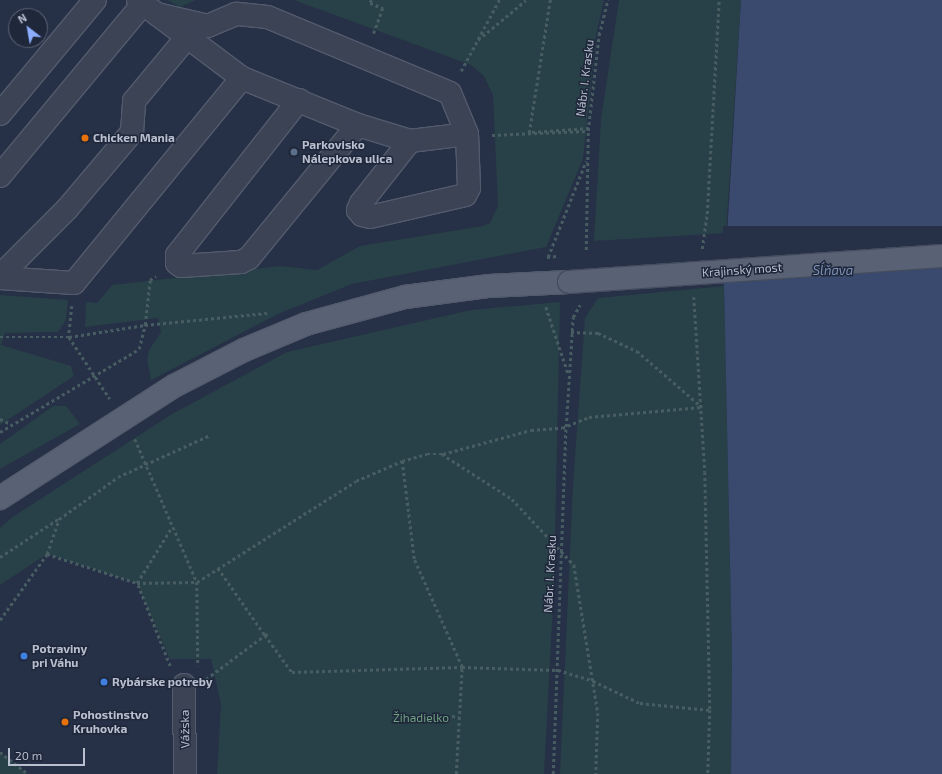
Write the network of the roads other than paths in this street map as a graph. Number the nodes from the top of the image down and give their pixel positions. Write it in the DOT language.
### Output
graph roads {
  1 [pos="95,0"];
  2 [pos="146,6"];
  3 [pos="188,36"];
  4 [pos="242,78"];
  5 [pos="299,100"];
  6 [pos="0,114"];
  7 [pos="358,125"];
  8 [pos="467,134"];
  9 [pos="410,141"];
  10 [pos="0,176"];
  11 [pos="942,256"];
  12 [pos="0,277"];
  13 [pos="0,498"];
  14 [pos="194,683"];
  15 [pos="185,774"];
  1 -- 6 [label="street"];
  2 -- 3 [label="street"];
  2 -- 8 [label="street"];
  2 -- 10 [label="street"];
  3 -- 4 [label="street"];
  3 -- 12 [label="street"];
  4 -- 5 [label="street"];
  4 -- 12 [label="street"];
  5 -- 7 [label="street"];
  5 -- 7 [label="street"];
  7 -- 9 [label="street"];
  8 -- 9 [label="street"];
  8 -- 9 [label="street"];
  11 -- 13 [label="main road, Krajinský most, bridge"];
  14 -- 15 [label="street, Vážska"];
}
